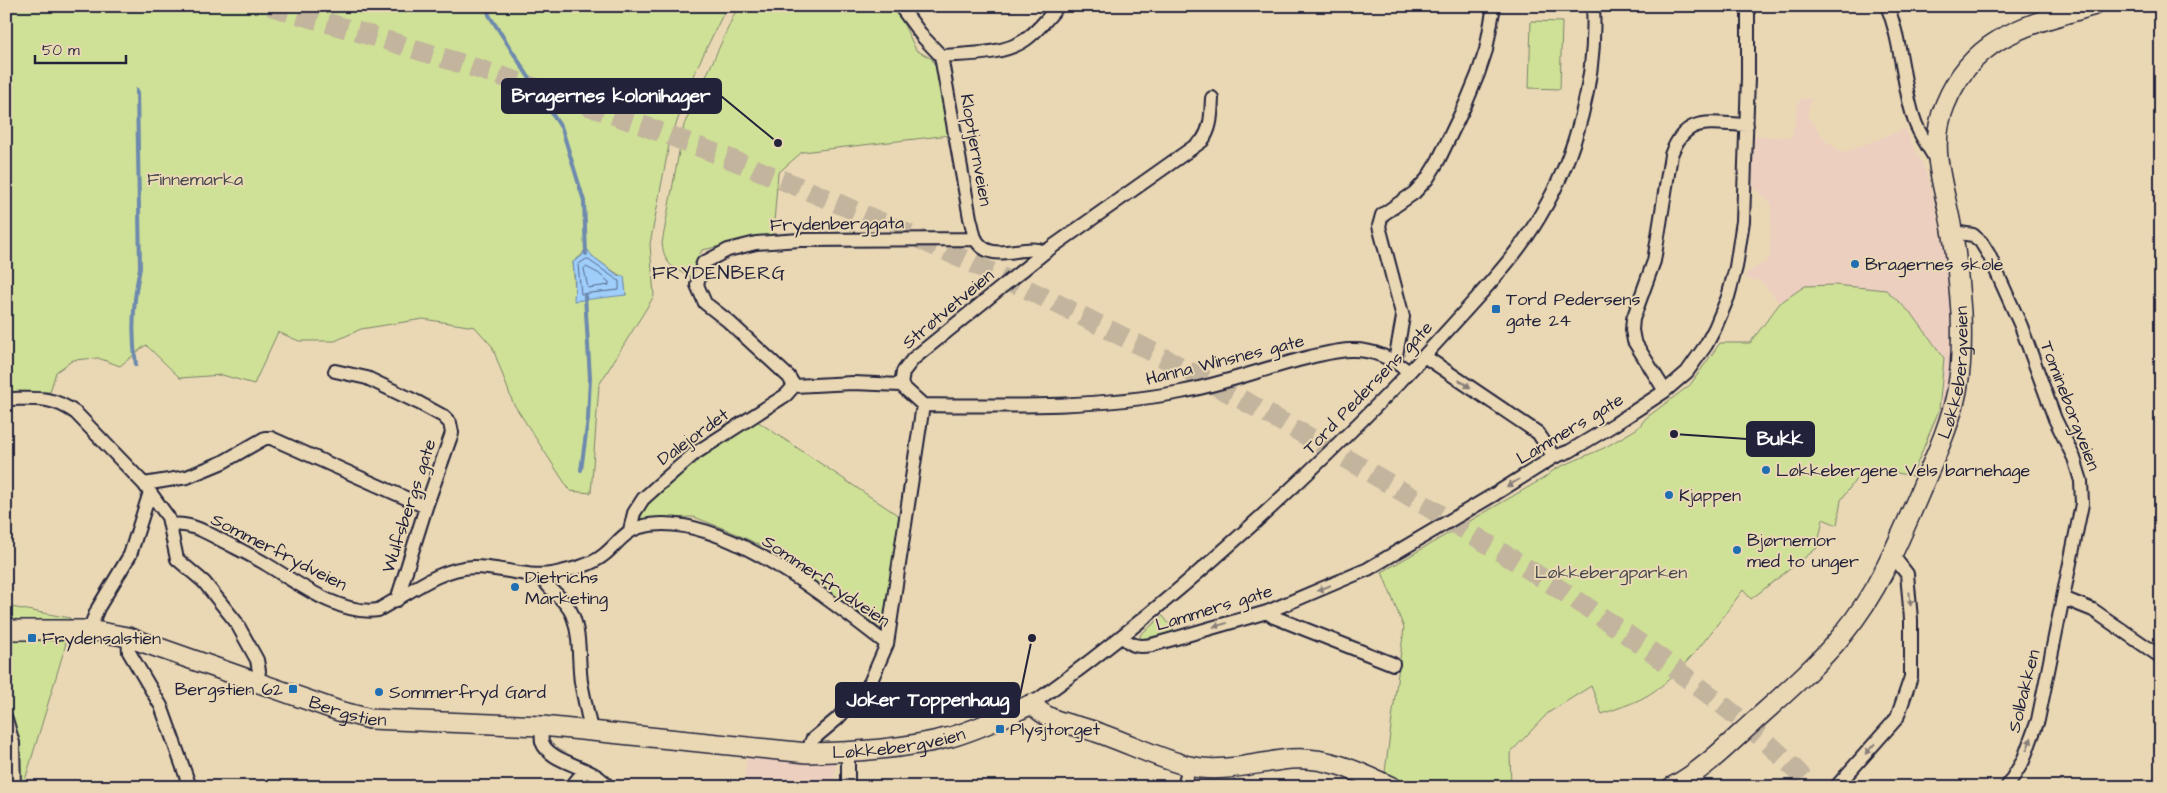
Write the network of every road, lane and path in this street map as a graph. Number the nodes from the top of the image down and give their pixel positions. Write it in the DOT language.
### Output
graph roads {
  1 [pos="900,6"];
  2 [pos="1058,6"];
  3 [pos="1494,6"];
  4 [pos="1593,6"];
  5 [pos="1748,6"];
  6 [pos="1887,6"];
  7 [pos="2092,6"];
  8 [pos="941,56"];
  9 [pos="1212,98"];
  10 [pos="1747,125"];
  11 [pos="1937,161"];
  12 [pos="1953,232"];
  13 [pos="976,238"];
  14 [pos="1045,252"];
  15 [pos="1424,356"];
  16 [pos="1395,361"];
  17 [pos="335,371"];
  18 [pos="1409,372"];
  19 [pos="901,385"];
  20 [pos="794,386"];
  21 [pos="1665,391"];
  22 [pos="6,399"];
  23 [pos="923,405"];
  24 [pos="1554,457"];
  25 [pos="147,488"];
  26 [pos="426,506"];
  27 [pos="171,525"];
  28 [pos="630,530"];
  29 [pos="1893,556"];
  30 [pos="540,576"];
  31 [pos="2064,598"];
  32 [pos="397,600"];
  33 [pos="1267,612"];
  34 [pos="6,630"];
  35 [pos="89,630"];
  36 [pos="1122,636"];
  37 [pos="128,637"];
  38 [pos="887,644"];
  39 [pos="2161,657"];
  40 [pos="1393,664"];
  41 [pos="257,681"];
  42 [pos="1032,704"];
  43 [pos="6,719"];
  44 [pos="542,726"];
  45 [pos="591,731"];
  46 [pos="619,734"];
  47 [pos="848,752"];
  48 [pos="807,753"];
  49 [pos="1189,766"];
  50 [pos="585,770"];
  51 [pos="14,787"];
  52 [pos="190,787"];
  53 [pos="571,787"];
  54 [pos="608,787"];
  55 [pos="848,787"];
  56 [pos="1184,787"];
  57 [pos="1392,787"];
  58 [pos="1672,787"];
  59 [pos="1836,787"];
  60 [pos="2007,787"];
  1 -- 8 [label="street"];
  2 -- 8 [label="street"];
  3 -- 16 [label="street"];
  4 -- 15 [label="street, Tord Pedersens gate"];
  5 -- 10 [label="street, Lammers gate"];
  6 -- 11 [label="street"];
  7 -- 11 [label="main road, Løkkebergveien"];
  8 -- 13 [label="street, Kloptjernveien"];
  9 -- 14 [label="street, Strøtvetveien"];
  10 -- 21 [label="street, Lammers gate"];
  10 -- 21 [label="street"];
  11 -- 12 [label="main road, Løkkebergveien"];
  12 -- 29 [label="main road, Løkkebergveien"];
  12 -- 31 [label="street, Tomineborgveien"];
  13 -- 14 [label="street"];
  13 -- 20 [label="street, Frydenberggata"];
  14 -- 19 [label="street, Strøtvetveien"];
  15 -- 18 [label="street, Tord Pedersens gate"];
  15 -- 24 [label="street, one-way"];
  16 -- 18 [label="street, Hanna Winsnes gate"];
  16 -- 23 [label="street, Hanna Winsnes gate"];
  17 -- 26 [label="street, Wulfsbergs gate"];
  18 -- 36 [label="street, Tord Pedersens gate"];
  19 -- 20 [label="street"];
  19 -- 23 [label="street"];
  20 -- 28 [label="street, Dalejordet"];
  21 -- 24 [label="street, Lammers gate"];
  22 -- 25 [label="street"];
  23 -- 38 [label="street"];
  24 -- 33 [label="street, Lammers gate, one-way"];
  25 -- 26 [label="street"];
  25 -- 27 [label="street"];
  25 -- 35 [label="street"];
  26 -- 32 [label="street, Wulfsbergs gate"];
  27 -- 32 [label="street, Sommerfrydveien"];
  27 -- 41 [label="street"];
  28 -- 30 [label="street, Sommerfrydveien"];
  28 -- 38 [label="street, Sommerfrydveien"];
  29 -- 58 [label="main road, Løkkebergveien"];
  29 -- 59 [label="street, one-way"];
  30 -- 32 [label="street, Sommerfrydveien"];
  30 -- 45 [label="street"];
  31 -- 39 [label="street"];
  60 -- 31 [label="street, Solbakken, one-way"];
  33 -- 36 [label="street, Lammers gate, one-way"];
  33 -- 40 [label="street"];
  34 -- 35 [label="main road, Bergstien"];
  35 -- 37 [label="main road, Bergstien"];
  36 -- 42 [label="street, Tord Pedersens gate"];
  37 -- 41 [label="main road, Bergstien"];
  37 -- 52 [label="street"];
  38 -- 48 [label="street"];
  41 -- 44 [label="main road, Bergstien"];
  42 -- 47 [label="main road, Løkkebergveien"];
  42 -- 49 [label="main road"];
  43 -- 51 [label="street"];
  44 -- 45 [label="main road, Bergstien"];
  44 -- 50 [label="street"];
  45 -- 46 [label="main road, Bergstien"];
  46 -- 48 [label="main road, Løkkebergveien"];
  47 -- 48 [label="main road, Løkkebergveien"];
  47 -- 55 [label="street"];
  49 -- 56 [label="street"];
  49 -- 57 [label="main road"];
  50 -- 53 [label="street"];
  50 -- 54 [label="street"];
}
